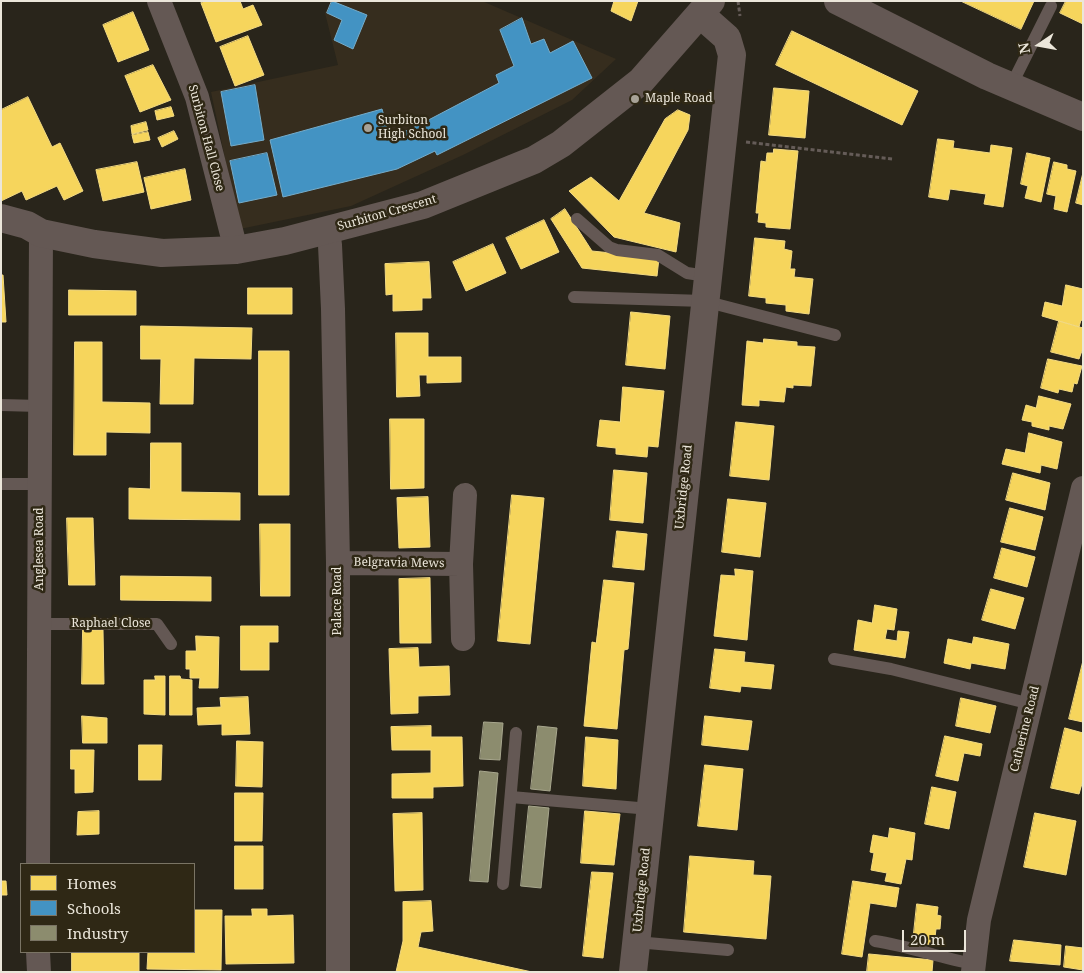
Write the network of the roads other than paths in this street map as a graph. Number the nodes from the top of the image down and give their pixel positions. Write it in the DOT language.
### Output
graph roads {
  1 [pos="159,1"];
  2 [pos="838,1"];
  3 [pos="1051,6"];
  4 [pos="706,8"];
  5 [pos="1011,86"];
  6 [pos="1083,117"];
  7 [pos="1,218"];
  8 [pos="577,219"];
  9 [pos="328,230"];
  10 [pos="41,233"];
  11 [pos="236,250"];
  12 [pos="706,288"];
  13 [pos="574,297"];
  14 [pos="835,335"];
  15 [pos="1,405"];
  16 [pos="40,406"];
  17 [pos="1,484"];
  18 [pos="40,484"];
  19 [pos="1083,488"];
  20 [pos="465,495"];
  21 [pos="338,563"];
  22 [pos="461,564"];
  23 [pos="40,624"];
  24 [pos="463,638"];
  25 [pos="172,644"];
  26 [pos="834,659"];
  27 [pos="1031,704"];
  28 [pos="516,733"];
  29 [pos="511,797"];
  30 [pos="650,809"];
  31 [pos="38,863"];
  32 [pos="503,884"];
  33 [pos="875,941"];
  34 [pos="636,942"];
  35 [pos="728,950"];
  36 [pos="38,953"];
  37 [pos="973,968"];
  38 [pos="39,972"];
  39 [pos="338,972"];
  40 [pos="633,972"];
  1 -- 11 [label="street, Surbiton Hall Close"];
  2 -- 5 [label="street"];
  3 -- 5 [label="lane"];
  4 -- 9 [label="street, Surbiton Crescent"];
  4 -- 12 [label="street, Uxbridge Road"];
  5 -- 6 [label="street"];
  7 -- 10 [label="street, Surbiton Crescent"];
  8 -- 12 [label="lane"];
  9 -- 11 [label="street, Surbiton Crescent"];
  9 -- 21 [label="street, Palace Road"];
  10 -- 11 [label="street, Surbiton Crescent"];
  10 -- 16 [label="street, Anglesea Road"];
  12 -- 13 [label="lane"];
  12 -- 14 [label="lane"];
  12 -- 30 [label="street, Uxbridge Road"];
  15 -- 16 [label="lane"];
  16 -- 18 [label="street, Anglesea Road"];
  17 -- 18 [label="lane"];
  18 -- 23 [label="street, Anglesea Road"];
  19 -- 27 [label="street, Catherine Road"];
  20 -- 22 [label="street, Belgravia Mews"];
  21 -- 22 [label="street, Belgravia Mews"];
  21 -- 39 [label="street, Palace Road"];
  22 -- 24 [label="street, Belgravia Mews"];
  23 -- 25 [label="lane, Raphael Close"];
  23 -- 31 [label="street, Anglesea Road"];
  26 -- 27 [label="lane"];
  27 -- 37 [label="street, Catherine Road"];
  28 -- 29 [label="lane"];
  29 -- 30 [label="lane"];
  29 -- 32 [label="lane"];
  30 -- 34 [label="street, Uxbridge Road"];
  33 -- 37 [label="lane"];
  34 -- 35 [label="lane"];
  34 -- 40 [label="street, Uxbridge Road"];
  36 -- 38 [label="street"];
}
